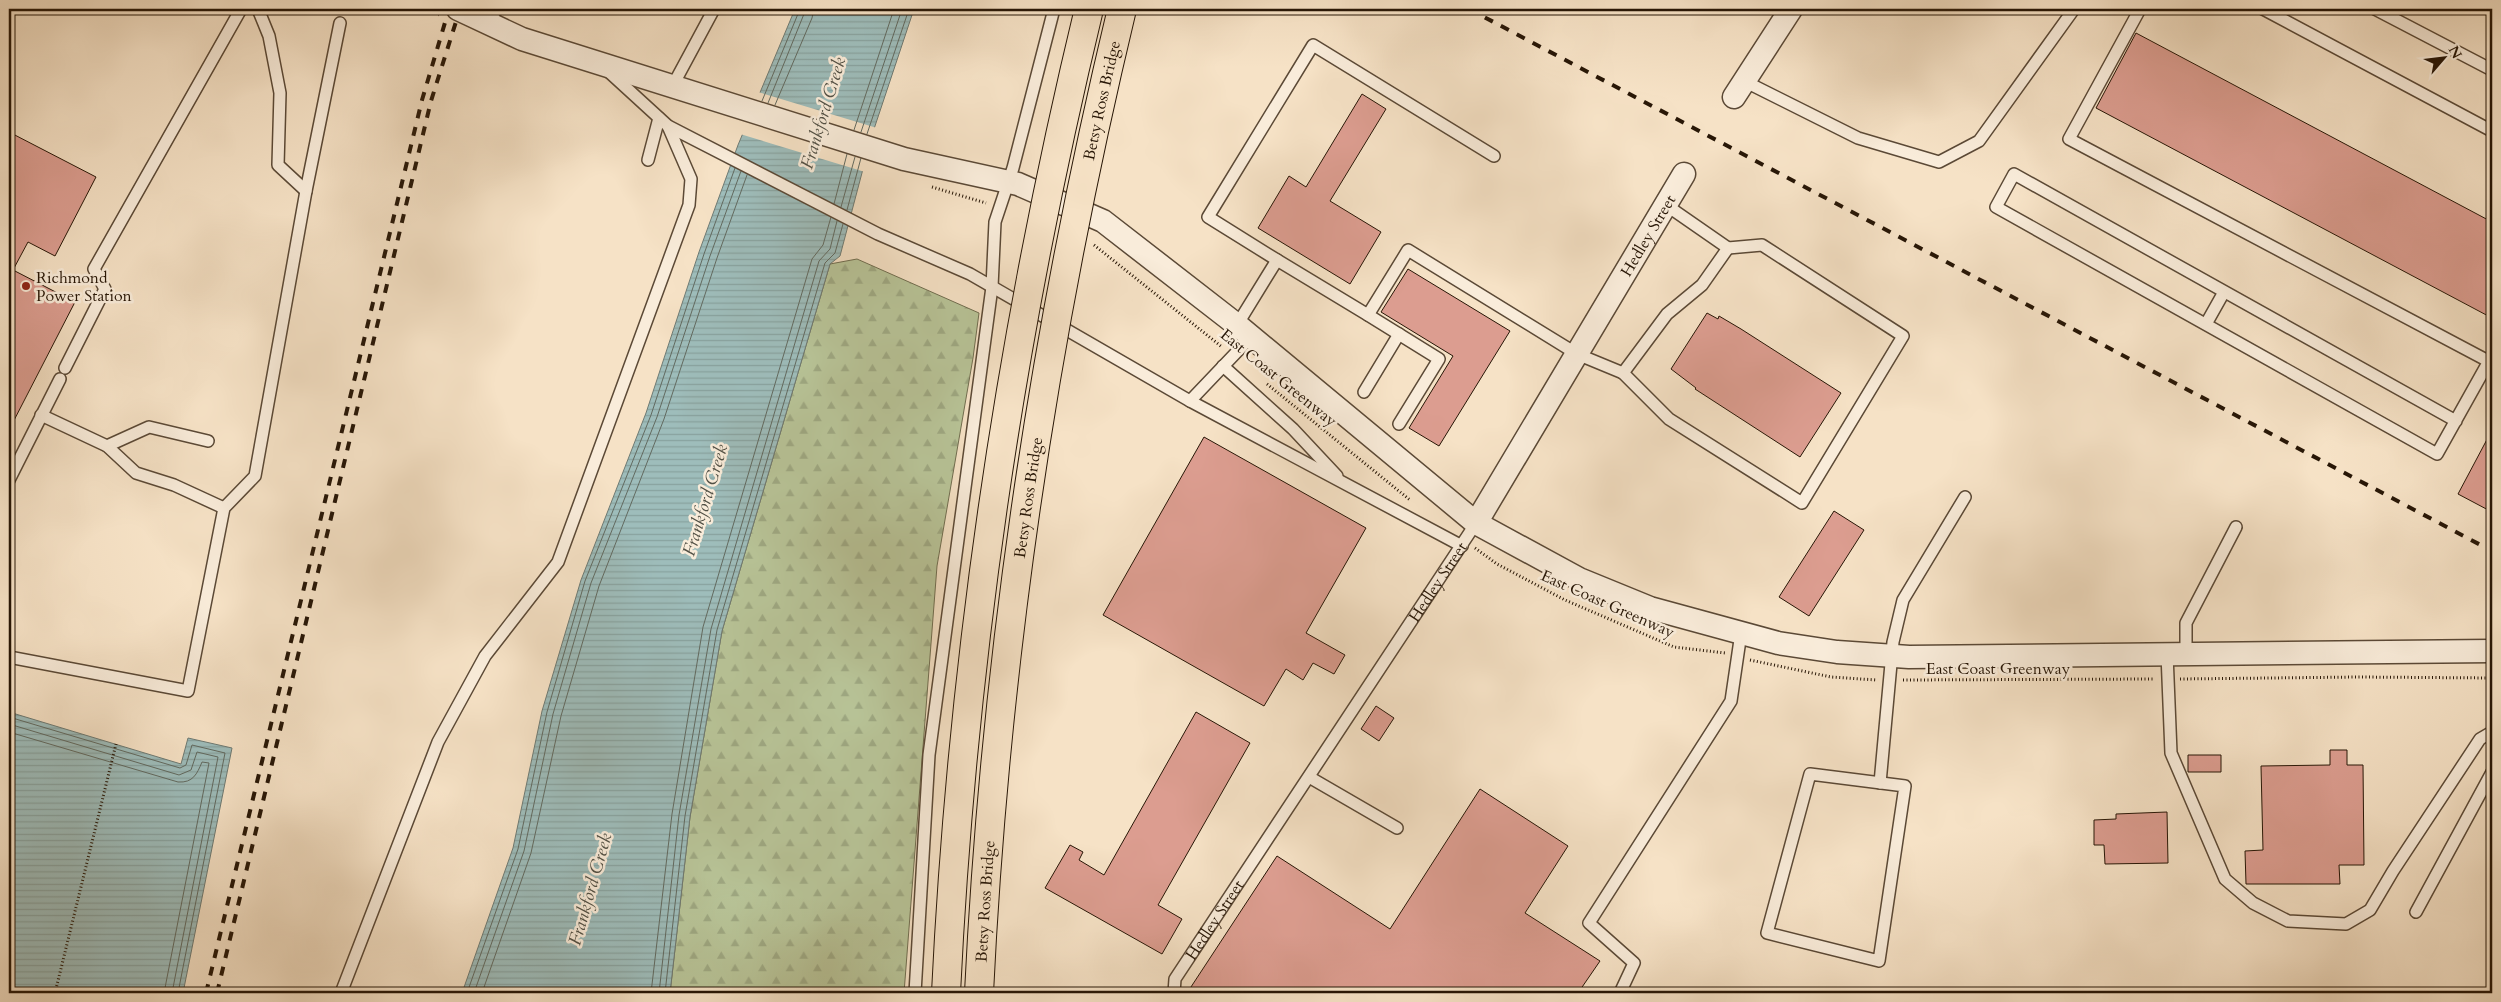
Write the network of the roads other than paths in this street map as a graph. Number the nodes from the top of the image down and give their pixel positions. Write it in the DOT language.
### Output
graph roads {
  1 [pos="241,9"];
  2 [pos="258,9"];
  3 [pos="458,9"];
  4 [pos="714,9"];
  5 [pos="1054,9"];
  6 [pos="1089,9"];
  7 [pos="1122,9"];
  8 [pos="1791,9"];
  9 [pos="2074,9"];
  10 [pos="2140,9"];
  11 [pos="2262,9"];
  12 [pos="2375,9"];
  13 [pos="491,15"];
  14 [pos="340,23"];
  15 [pos="602,65"];
  16 [pos="2492,70"];
  17 [pos="672,88"];
  18 [pos="1739,89"];
  19 [pos="664,122"];
  20 [pos="2492,131"];
  21 [pos="1494,156"];
  22 [pos="648,160"];
  23 [pos="1684,174"];
  24 [pos="1008,182"];
  25 [pos="306,191"];
  26 [pos="1666,205"];
  27 [pos="1728,248"];
  28 [pos="1277,260"];
  29 [pos="992,287"];
  30 [pos="2224,292"];
  31 [pos="1368,315"];
  32 [pos="2206,324"];
  33 [pos="1244,331"];
  34 [pos="1399,334"];
  35 [pos="1577,354"];
  36 [pos="2491,362"];
  37 [pos="1223,366"];
  38 [pos="65,368"];
  39 [pos="1623,373"];
  40 [pos="60,379"];
  41 [pos="1364,392"];
  42 [pos="1190,401"];
  43 [pos="41,415"];
  44 [pos="2456,421"];
  45 [pos="1399,424"];
  46 [pos="208,441"];
  47 [pos="107,446"];
  48 [pos="9,480"];
  49 [pos="1342,482"];
  50 [pos="1965,497"];
  51 [pos="224,508"];
  52 [pos="2236,527"];
  53 [pos="1467,537"];
  54 [pos="1741,633"];
  55 [pos="2492,652"];
  56 [pos="2176,654"];
  57 [pos="1892,656"];
  58 [pos="9,657"];
  59 [pos="2492,732"];
  60 [pos="2492,772"];
  61 [pos="1309,777"];
  62 [pos="1880,782"];
  63 [pos="1397,828"];
  64 [pos="2416,912"];
  65 [pos="341,993"];
  66 [pos="915,993"];
  67 [pos="946,993"];
  68 [pos="979,993"];
  69 [pos="1174,993"];
  70 [pos="1620,993"];
  1 -- 38 [label="lane"];
  2 -- 25 [label="lane"];
  3 -- 13 [label="street"];
  4 -- 17 [label="lane"];
  5 -- 24 [label="lane"];
  6 -- 67 [label="highway, Betsy Ross Bridge, bridge"];
  7 -- 68 [label="highway, Betsy Ross Bridge, bridge"];
  8 -- 18 [label="street"];
  9 -- 18 [label="lane"];
  10 -- 36 [label="lane"];
  11 -- 20 [label="lane"];
  12 -- 16 [label="lane"];
  13 -- 15 [label="street"];
  14 -- 25 [label="lane"];
  15 -- 17 [label="street"];
  15 -- 19 [label="lane"];
  17 -- 24 [label="street"];
  19 -- 22 [label="lane"];
  19 -- 29 [label="lane"];
  19 -- 65 [label="lane"];
  21 -- 28 [label="lane"];
  23 -- 26 [label="street, Hedley Street"];
  24 -- 29 [label="lane"];
  24 -- 33 [label="street"];
  25 -- 51 [label="lane"];
  26 -- 27 [label="lane"];
  26 -- 35 [label="street, Hedley Street"];
  27 -- 39 [label="lane"];
  27 -- 39 [label="lane"];
  28 -- 31 [label="lane"];
  28 -- 33 [label="lane"];
  29 -- 42 [label="lane"];
  29 -- 66 [label="lane"];
  30 -- 32 [label="lane"];
  30 -- 32 [label="lane"];
  30 -- 44 [label="lane"];
  31 -- 34 [label="lane"];
  31 -- 35 [label="lane"];
  32 -- 44 [label="lane"];
  33 -- 37 [label="lane"];
  33 -- 53 [label="street"];
  34 -- 41 [label="lane"];
  34 -- 45 [label="lane"];
  35 -- 39 [label="lane"];
  35 -- 53 [label="street, Hedley Street"];
  36 -- 44 [label="lane"];
  37 -- 42 [label="lane"];
  37 -- 49 [label="lane"];
  40 -- 43 [label="lane"];
  42 -- 49 [label="lane"];
  43 -- 47 [label="lane"];
  43 -- 48 [label="lane"];
  46 -- 47 [label="lane"];
  47 -- 51 [label="lane"];
  49 -- 53 [label="lane"];
  50 -- 57 [label="lane"];
  51 -- 58 [label="lane"];
  52 -- 56 [label="lane"];
  53 -- 54 [label="street"];
  53 -- 61 [label="lane, Hedley Street"];
  54 -- 57 [label="street"];
  54 -- 70 [label="lane"];
  55 -- 56 [label="street"];
  56 -- 57 [label="street"];
  56 -- 59 [label="lane"];
  57 -- 62 [label="lane"];
  60 -- 64 [label="lane"];
  61 -- 63 [label="lane"];
  61 -- 69 [label="lane, Hedley Street"];
  62 -- 62 [label="lane"];
}
